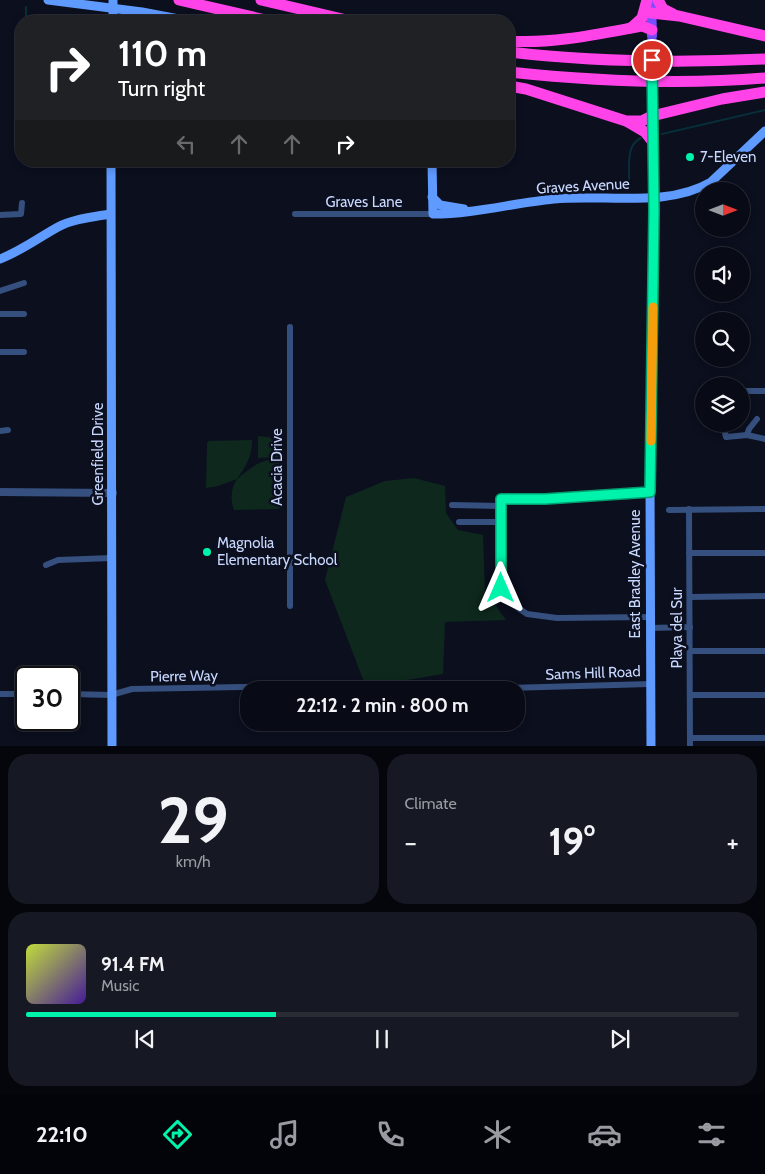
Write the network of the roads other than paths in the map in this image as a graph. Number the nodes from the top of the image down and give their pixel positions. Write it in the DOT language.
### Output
graph roads {
  1 [pos="48,0"];
  2 [pos="113,0"];
  3 [pos="179,0"];
  4 [pos="261,0"];
  5 [pos="649,0"];
  6 [pos="658,0"];
  7 [pos="651,12"];
  8 [pos="113,15"];
  9 [pos="131,15"];
  10 [pos="244,15"];
  11 [pos="325,15"];
  12 [pos="679,16"];
  13 [pos="631,28"];
  14 [pos="652,35"];
  15 [pos="765,36"];
  16 [pos="515,41"];
  17 [pos="515,53"];
  18 [pos="765,59"];
  19 [pos="515,73"];
  20 [pos="765,78"];
  21 [pos="515,87"];
  22 [pos="765,92"];
  23 [pos="652,116"];
  24 [pos="626,121"];
  25 [pos="765,131"];
  26 [pos="653,142"];
  27 [pos="112,167"];
  28 [pos="432,167"];
  29 [pos="432,197"];
  30 [pos="654,197"];
  31 [pos="22,203"];
  32 [pos="468,213"];
  33 [pos="110,214"];
  34 [pos="295,214"];
  35 [pos="432,214"];
  36 [pos="0,215"];
  37 [pos="0,259"];
  38 [pos="24,283"];
  39 [pos="0,291"];
  40 [pos="0,314"];
  41 [pos="24,314"];
  42 [pos="290,327"];
  43 [pos="0,352"];
  44 [pos="24,352"];
  45 [pos="750,391"];
  46 [pos="765,391"];
  47 [pos="757,419"];
  48 [pos="8,430"];
  49 [pos="0,431"];
  50 [pos="725,432"];
  51 [pos="747,435"];
  52 [pos="764,438"];
  53 [pos="0,492"];
  54 [pos="650,492"];
  55 [pos="113,494"];
  56 [pos="452,505"];
  57 [pos="500,506"];
  58 [pos="689,509"];
  59 [pos="765,509"];
  60 [pos="669,510"];
  61 [pos="460,522"];
  62 [pos="501,522"];
  63 [pos="689,553"];
  64 [pos="765,553"];
  65 [pos="112,558"];
  66 [pos="46,565"];
  67 [pos="765,596"];
  68 [pos="690,597"];
  69 [pos="290,606"];
  70 [pos="650,617"];
  71 [pos="690,627"];
  72 [pos="650,628"];
  73 [pos="690,651"];
  74 [pos="765,651"];
  75 [pos="650,684"];
  76 [pos="240,687"];
  77 [pos="525,687"];
  78 [pos="0,694"];
  79 [pos="15,694"];
  80 [pos="80,694"];
  81 [pos="111,695"];
  82 [pos="690,695"];
  83 [pos="765,695"];
  84 [pos="690,738"];
  85 [pos="765,738"];
  86 [pos="112,746"];
  87 [pos="651,746"];
  88 [pos="690,746"];
  1 -- 9 [label="main road"];
  2 -- 8 [label="main road, bridge"];
  3 -- 10 [label="highway"];
  4 -- 11 [label="highway"];
  5 -- 7 [label="main road, East Bradley Avenue"];
  5 -- 13 [label="highway"];
  6 -- 12 [label="highway"];
  7 -- 12 [label="highway"];
  7 -- 14 [label="main road, East Bradley Avenue"];
  12 -- 15 [label="highway"];
  13 -- 14 [label="highway"];
  13 -- 16 [label="highway"];
  14 -- 23 [label="main road, East Bradley Avenue, bridge"];
  17 -- 18 [label="highway"];
  19 -- 20 [label="highway"];
  21 -- 24 [label="highway"];
  22 -- 23 [label="highway"];
  23 -- 24 [label="highway"];
  23 -- 26 [label="main road, East Bradley Avenue"];
  24 -- 26 [label="highway"];
  25 -- 30 [label="main road, Graves Avenue"];
  26 -- 30 [label="main road, East Bradley Avenue"];
  27 -- 33 [label="main road, Greenfield Drive"];
  28 -- 29 [label="main road"];
  29 -- 32 [label="main road"];
  29 -- 35 [label="main road"];
  30 -- 32 [label="main road, Graves Avenue"];
  30 -- 54 [label="main road, East Bradley Avenue"];
  31 -- 36 [label="street"];
  32 -- 35 [label="main road, Graves Avenue"];
  33 -- 37 [label="main road"];
  33 -- 55 [label="main road, Greenfield Drive"];
  34 -- 35 [label="street, Graves Lane"];
  38 -- 39 [label="street"];
  40 -- 41 [label="street"];
  42 -- 69 [label="street, Acacia Drive"];
  43 -- 44 [label="street"];
  45 -- 46 [label="street"];
  47 -- 51 [label="street"];
  48 -- 49 [label="street"];
  50 -- 51 [label="street"];
  51 -- 52 [label="street"];
  53 -- 55 [label="street"];
  54 -- 57 [label="street"];
  54 -- 70 [label="main road, East Bradley Avenue"];
  55 -- 65 [label="main road, Greenfield Drive"];
  56 -- 57 [label="street"];
  57 -- 62 [label="street"];
  58 -- 59 [label="street"];
  58 -- 60 [label="street"];
  58 -- 63 [label="street, Playa del Sur"];
  61 -- 62 [label="street"];
  62 -- 70 [label="street"];
  63 -- 64 [label="street"];
  63 -- 68 [label="street, Playa del Sur"];
  65 -- 66 [label="street"];
  65 -- 81 [label="main road, Greenfield Drive"];
  67 -- 68 [label="street"];
  68 -- 71 [label="street, Playa del Sur"];
  70 -- 72 [label="main road, East Bradley Avenue"];
  71 -- 72 [label="street"];
  71 -- 73 [label="street, Playa del Sur"];
  72 -- 75 [label="main road, East Bradley Avenue"];
  73 -- 74 [label="street"];
  73 -- 82 [label="street, Playa del Sur"];
  75 -- 77 [label="street, Sams Hill Road"];
  75 -- 87 [label="main road, East Bradley Avenue"];
  76 -- 81 [label="street, Pierre Way"];
  78 -- 79 [label="street"];
  80 -- 81 [label="street, Pierre Way"];
  81 -- 86 [label="main road, Greenfield Drive"];
  82 -- 83 [label="street"];
  82 -- 84 [label="street, Playa del Sur"];
  84 -- 85 [label="street"];
  84 -- 88 [label="street, Playa del Sur"];
}
